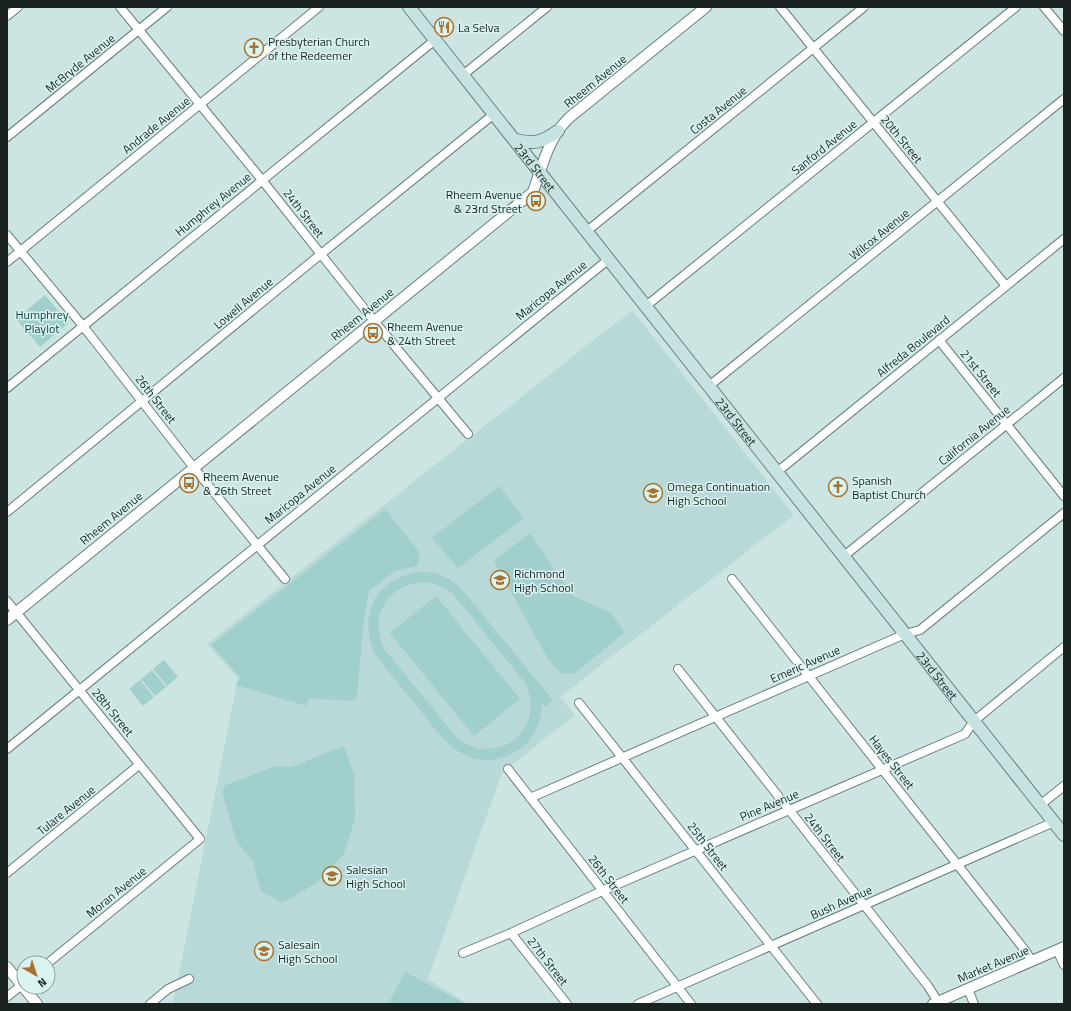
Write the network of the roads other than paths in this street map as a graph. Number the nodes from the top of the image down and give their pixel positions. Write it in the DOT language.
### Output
graph roads {
  1 [pos="18,7"];
  2 [pos="120,7"];
  3 [pos="167,7"];
  4 [pos="319,7"];
  5 [pos="409,7"];
  6 [pos="547,7"];
  7 [pos="706,7"];
  8 [pos="780,7"];
  9 [pos="864,7"];
  10 [pos="1016,7"];
  11 [pos="1044,7"];
  12 [pos="7,16"];
  13 [pos="139,30"];
  14 [pos="1064,31"];
  15 [pos="435,40"];
  16 [pos="813,48"];
  17 [pos="463,75"];
  18 [pos="1064,100"];
  19 [pos="200,104"];
  20 [pos="494,114"];
  21 [pos="873,123"];
  22 [pos="558,131"];
  23 [pos="7,137"];
  24 [pos="515,140"];
  25 [pos="540,172"];
  26 [pos="262,180"];
  27 [pos="938,202"];
  28 [pos="587,231"];
  29 [pos="7,235"];
  30 [pos="1064,239"];
  31 [pos="20,251"];
  32 [pos="321,254"];
  33 [pos="608,259"];
  34 [pos="7,262"];
  35 [pos="1006,286"];
  36 [pos="646,306"];
  37 [pos="374,321"];
  38 [pos="82,326"];
  39 [pos="939,340"];
  40 [pos="1064,378"];
  41 [pos="709,386"];
  42 [pos="7,388"];
  43 [pos="438,397"];
  44 [pos="143,402"];
  45 [pos="1006,424"];
  46 [pos="468,434"];
  47 [pos="194,468"];
  48 [pos="777,472"];
  49 [pos="1064,496"];
  50 [pos="7,512"];
  51 [pos="1064,513"];
  52 [pos="257,544"];
  53 [pos="844,556"];
  54 [pos="285,579"];
  55 [pos="732,579"];
  56 [pos="7,600"];
  57 [pos="17,612"];
  58 [pos="7,620"];
  59 [pos="905,634"];
  60 [pos="1064,647"];
  61 [pos="678,669"];
  62 [pos="808,676"];
  63 [pos="79,690"];
  64 [pos="579,703"];
  65 [pos="716,717"];
  66 [pos="974,721"];
  67 [pos="7,749"];
  68 [pos="622,758"];
  69 [pos="139,765"];
  70 [pos="508,769"];
  71 [pos="882,770"];
  72 [pos="1064,786"];
  73 [pos="530,798"];
  74 [pos="1040,805"];
  75 [pos="789,810"];
  76 [pos="1054,822"];
  77 [pos="1064,835"];
  78 [pos="200,840"];
  79 [pos="696,850"];
  80 [pos="957,864"];
  81 [pos="7,873"];
  82 [pos="602,891"];
  83 [pos="864,905"];
  84 [pos="511,933"];
  85 [pos="771,946"];
  86 [pos="1061,949"];
  87 [pos="462,952"];
  88 [pos="56,957"];
  89 [pos="1032,961"];
  90 [pos="1064,965"];
  91 [pos="7,967"];
  92 [pos="16,977"];
  93 [pos="189,979"];
  94 [pos="678,987"];
  95 [pos="16,989"];
  96 [pos="968,989"];
  97 [pos="31,995"];
  98 [pos="7,996"];
  99 [pos="935,1003"];
  100 [pos="37,1004"];
  101 [pos="150,1004"];
  102 [pos="567,1004"];
  103 [pos="638,1004"];
  104 [pos="691,1004"];
  105 [pos="818,1004"];
  106 [pos="974,1004"];
  1 -- 12 [label="street"];
  2 -- 13 [label="street, 24th Street"];
  3 -- 13 [label="street, McBryde Avenue"];
  4 -- 19 [label="street, Andrade Avenue"];
  5 -- 15 [label="main road, 23rd Street"];
  6 -- 17 [label="street"];
  7 -- 22 [label="street, Rheem Avenue"];
  8 -- 16 [label="street, 20th Street"];
  9 -- 16 [label="street, Costa Avenue"];
  10 -- 21 [label="street, Sanford Avenue"];
  11 -- 14 [label="street"];
  13 -- 19 [label="street, 24th Street"];
  13 -- 23 [label="street, McBryde Avenue"];
  15 -- 17 [label="main road, 23rd Street"];
  15 -- 26 [label="street, Humphrey Avenue"];
  16 -- 21 [label="street, 20th Street"];
  16 -- 28 [label="street, Costa Avenue"];
  17 -- 20 [label="main road, 23rd Street"];
  18 -- 27 [label="street, Wilcox Avenue"];
  19 -- 26 [label="street, 24th Street"];
  19 -- 31 [label="street, Andrade Avenue"];
  20 -- 24 [label="main road, 23rd Street"];
  20 -- 32 [label="street, Lowell Avenue"];
  21 -- 27 [label="street, 20th Street"];
  21 -- 36 [label="street, Sanford Avenue"];
  22 -- 24 [label="main road"];
  22 -- 25 [label="street, Rheem Avenue"];
  24 -- 25 [label="main road, 23rd Street"];
  25 -- 28 [label="main road, 23rd Street"];
  25 -- 37 [label="street, Rheem Avenue"];
  26 -- 32 [label="street, 24th Street"];
  26 -- 38 [label="street, Humphrey Avenue"];
  27 -- 35 [label="street, 20th Street"];
  27 -- 41 [label="street, Wilcox Avenue"];
  28 -- 33 [label="main road, 23rd Street"];
  29 -- 31 [label="street, 26th Street"];
  30 -- 35 [label="street, Alfreda Boulevard"];
  31 -- 34 [label="street, Andrade Avenue"];
  31 -- 38 [label="street, 26th Street"];
  32 -- 37 [label="street, 24th Street"];
  32 -- 44 [label="street, Lowell Avenue"];
  33 -- 36 [label="main road, 23rd Street"];
  33 -- 43 [label="street, Maricopa Avenue"];
  35 -- 39 [label="street, Alfreda Boulevard"];
  36 -- 41 [label="main road, 23rd Street"];
  37 -- 43 [label="street, 24th Street"];
  37 -- 47 [label="street, Rheem Avenue"];
  38 -- 42 [label="street, Humphrey Avenue"];
  38 -- 44 [label="street, 26th Street"];
  39 -- 45 [label="street, 21st Street"];
  39 -- 48 [label="street, Alfreda Boulevard"];
  40 -- 45 [label="street, California Avenue"];
  41 -- 48 [label="main road, 23rd Street"];
  43 -- 46 [label="street, 24th Street"];
  43 -- 52 [label="street, Maricopa Avenue"];
  44 -- 47 [label="street, 26th Street"];
  44 -- 50 [label="street, Lowell Avenue"];
  45 -- 49 [label="street, 21st Street"];
  45 -- 53 [label="street, California Avenue"];
  47 -- 52 [label="street, 26th Street"];
  47 -- 57 [label="street, Rheem Avenue"];
  48 -- 53 [label="main road, 23rd Street"];
  51 -- 59 [label="street, Emeric Avenue"];
  52 -- 54 [label="street, 26th Street"];
  52 -- 63 [label="street, Maricopa Avenue"];
  53 -- 59 [label="main road, 23rd Street"];
  55 -- 62 [label="street, Hayes Street"];
  56 -- 57 [label="street, 28th Street"];
  57 -- 58 [label="street, Rheem Avenue"];
  57 -- 63 [label="street, 28th Street"];
  59 -- 62 [label="street, Emeric Avenue"];
  59 -- 66 [label="main road, 23rd Street"];
  60 -- 66 [label="street, Pine Avenue"];
  61 -- 65 [label="street, 24th Street"];
  62 -- 65 [label="street, Emeric Avenue"];
  62 -- 71 [label="street, Hayes Street"];
  63 -- 67 [label="street, Maricopa Avenue"];
  63 -- 69 [label="street, 28th Street"];
  64 -- 68 [label="street, 25th Street"];
  65 -- 68 [label="street, Emeric Avenue"];
  65 -- 75 [label="street, 24th Street"];
  66 -- 71 [label="street, Pine Avenue"];
  66 -- 74 [label="main road, 23rd Street"];
  68 -- 73 [label="street, Emeric Avenue"];
  68 -- 79 [label="street, 25th Street"];
  69 -- 78 [label="street, 28th Street"];
  69 -- 81 [label="street, Tulare Avenue"];
  70 -- 73 [label="street, 26th Street"];
  71 -- 75 [label="street, Pine Avenue"];
  71 -- 80 [label="street, Hayes Street"];
  72 -- 74 [label="street"];
  73 -- 82 [label="street, 26th Street"];
  74 -- 76 [label="main road, 23rd Street"];
  75 -- 79 [label="street, Pine Avenue"];
  75 -- 83 [label="street, 24th Street"];
  76 -- 77 [label="main road, 23rd Street"];
  76 -- 80 [label="street, Bush Avenue"];
  78 -- 88 [label="street, Moran Avenue"];
  79 -- 82 [label="street, Pine Avenue"];
  79 -- 85 [label="street, 25th Street"];
  80 -- 83 [label="street, Bush Avenue"];
  80 -- 89 [label="street, Hayes Street"];
  82 -- 84 [label="street, Pine Avenue"];
  82 -- 94 [label="street, 26th Street"];
  83 -- 85 [label="street, Bush Avenue"];
  83 -- 99 [label="street, 24th Street"];
  84 -- 87 [label="street, Pine Avenue"];
  84 -- 102 [label="street, 27th Street"];
  85 -- 94 [label="street, Bush Avenue"];
  85 -- 105 [label="street, 25th Street"];
  86 -- 89 [label="street, Market Avenue"];
  86 -- 90 [label="street"];
  89 -- 96 [label="street, Market Avenue"];
  91 -- 92 [label="street"];
  93 -- 101 [label="street"];
  94 -- 103 [label="street, Bush Avenue"];
  94 -- 104 [label="street, 26th Street"];
  95 -- 98 [label="street"];
  96 -- 99 [label="street, Market Avenue"];
  96 -- 106 [label="street"];
  97 -- 100 [label="street"];
}
